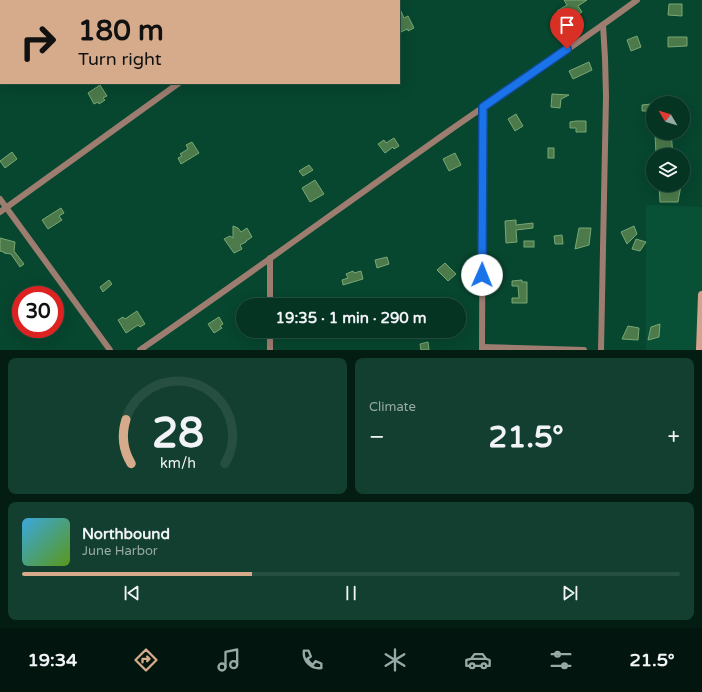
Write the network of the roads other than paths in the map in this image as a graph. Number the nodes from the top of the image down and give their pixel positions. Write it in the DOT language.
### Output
graph roads {
  1 [pos="637,0"];
  2 [pos="603,25"];
  3 [pos="178,84"];
  4 [pos="483,107"];
  5 [pos="0,199"];
  6 [pos="7,208"];
  7 [pos="0,212"];
  8 [pos="270,258"];
  9 [pos="702,295"];
  10 [pos="270,298"];
  11 [pos="270,338"];
  12 [pos="482,349"];
  13 [pos="110,350"];
  14 [pos="140,350"];
  15 [pos="270,350"];
  16 [pos="584,350"];
  17 [pos="601,350"];
  18 [pos="700,350"];
  1 -- 2 [label="street"];
  2 -- 4 [label="street"];
  2 -- 17 [label="street"];
  3 -- 6 [label="street"];
  4 -- 8 [label="street"];
  4 -- 12 [label="street"];
  5 -- 6 [label="street"];
  6 -- 7 [label="street"];
  6 -- 13 [label="street"];
  8 -- 10 [label="street"];
  8 -- 14 [label="street"];
  9 -- 18 [label="main road"];
  11 -- 15 [label="street"];
  12 -- 16 [label="street"];
}
